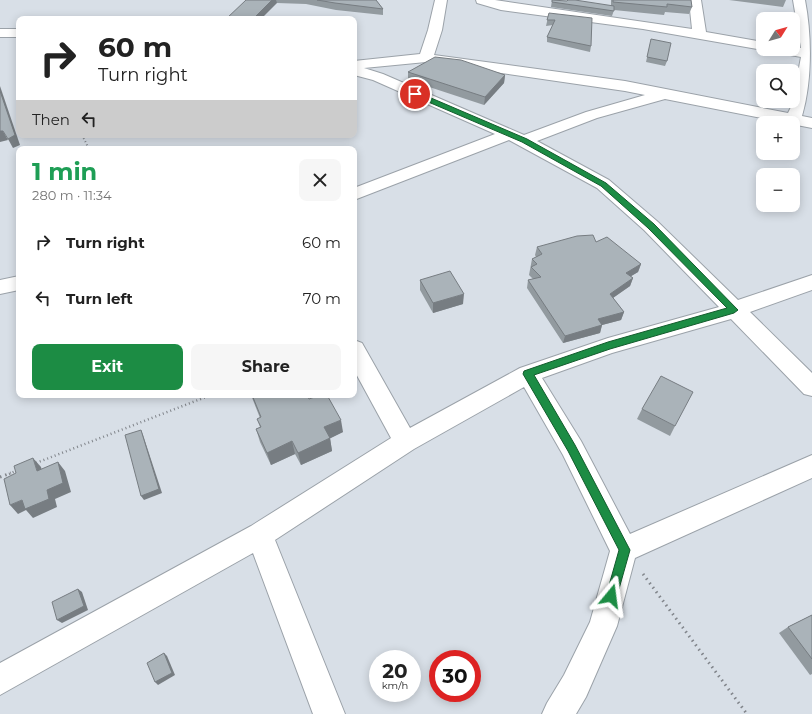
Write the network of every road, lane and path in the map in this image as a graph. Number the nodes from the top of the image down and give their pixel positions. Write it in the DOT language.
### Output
graph roads {
  1 [pos="441,0"];
  2 [pos="482,0"];
  3 [pos="695,0"];
  4 [pos="799,0"];
  5 [pos="0,33"];
  6 [pos="16,33"];
  7 [pos="699,34"];
  8 [pos="756,45"];
  9 [pos="800,52"];
  10 [pos="809,54"];
  11 [pos="426,58"];
  12 [pos="357,65"];
  13 [pos="357,71"];
  14 [pos="668,93"];
  15 [pos="783,116"];
  16 [pos="794,116"];
  17 [pos="800,120"];
  18 [pos="812,123"];
  19 [pos="517,137"];
  20 [pos="357,193"];
  21 [pos="812,282"];
  22 [pos="16,284"];
  23 [pos="0,287"];
  24 [pos="734,310"];
  25 [pos="357,354"];
  26 [pos="528,374"];
  27 [pos="812,387"];
  28 [pos="203,398"];
  29 [pos="405,442"];
  30 [pos="30,466"];
  31 [pos="812,466"];
  32 [pos="22,469"];
  33 [pos="0,477"];
  34 [pos="260,535"];
  35 [pos="624,550"];
  36 [pos="0,680"];
  37 [pos="329,714"];
  38 [pos="558,714"];
  39 [pos="748,714"];
  1 -- 11 [label="street"];
  2 -- 7 [label="street"];
  3 -- 7 [label="street"];
  4 -- 10 [label="street"];
  5 -- 6 [label="street"];
  7 -- 8 [label="street"];
  9 -- 10 [label="street"];
  10 -- 16 [label="street"];
  11 -- 12 [label="street"];
  11 -- 14 [label="street"];
  13 -- 19 [label="street"];
  14 -- 15 [label="street"];
  14 -- 19 [label="street"];
  17 -- 18 [label="street"];
  19 -- 20 [label="street"];
  19 -- 24 [label="street"];
  21 -- 24 [label="street"];
  22 -- 23 [label="street"];
  24 -- 26 [label="street"];
  24 -- 27 [label="street"];
  25 -- 29 [label="street"];
  26 -- 29 [label="street"];
  26 -- 35 [label="street"];
  28 -- 30 [label="path"];
  29 -- 34 [label="street"];
  31 -- 35 [label="street"];
  32 -- 33 [label="path"];
  34 -- 36 [label="street"];
  34 -- 37 [label="street"];
  35 -- 38 [label="street"];
  35 -- 39 [label="path"];
}
